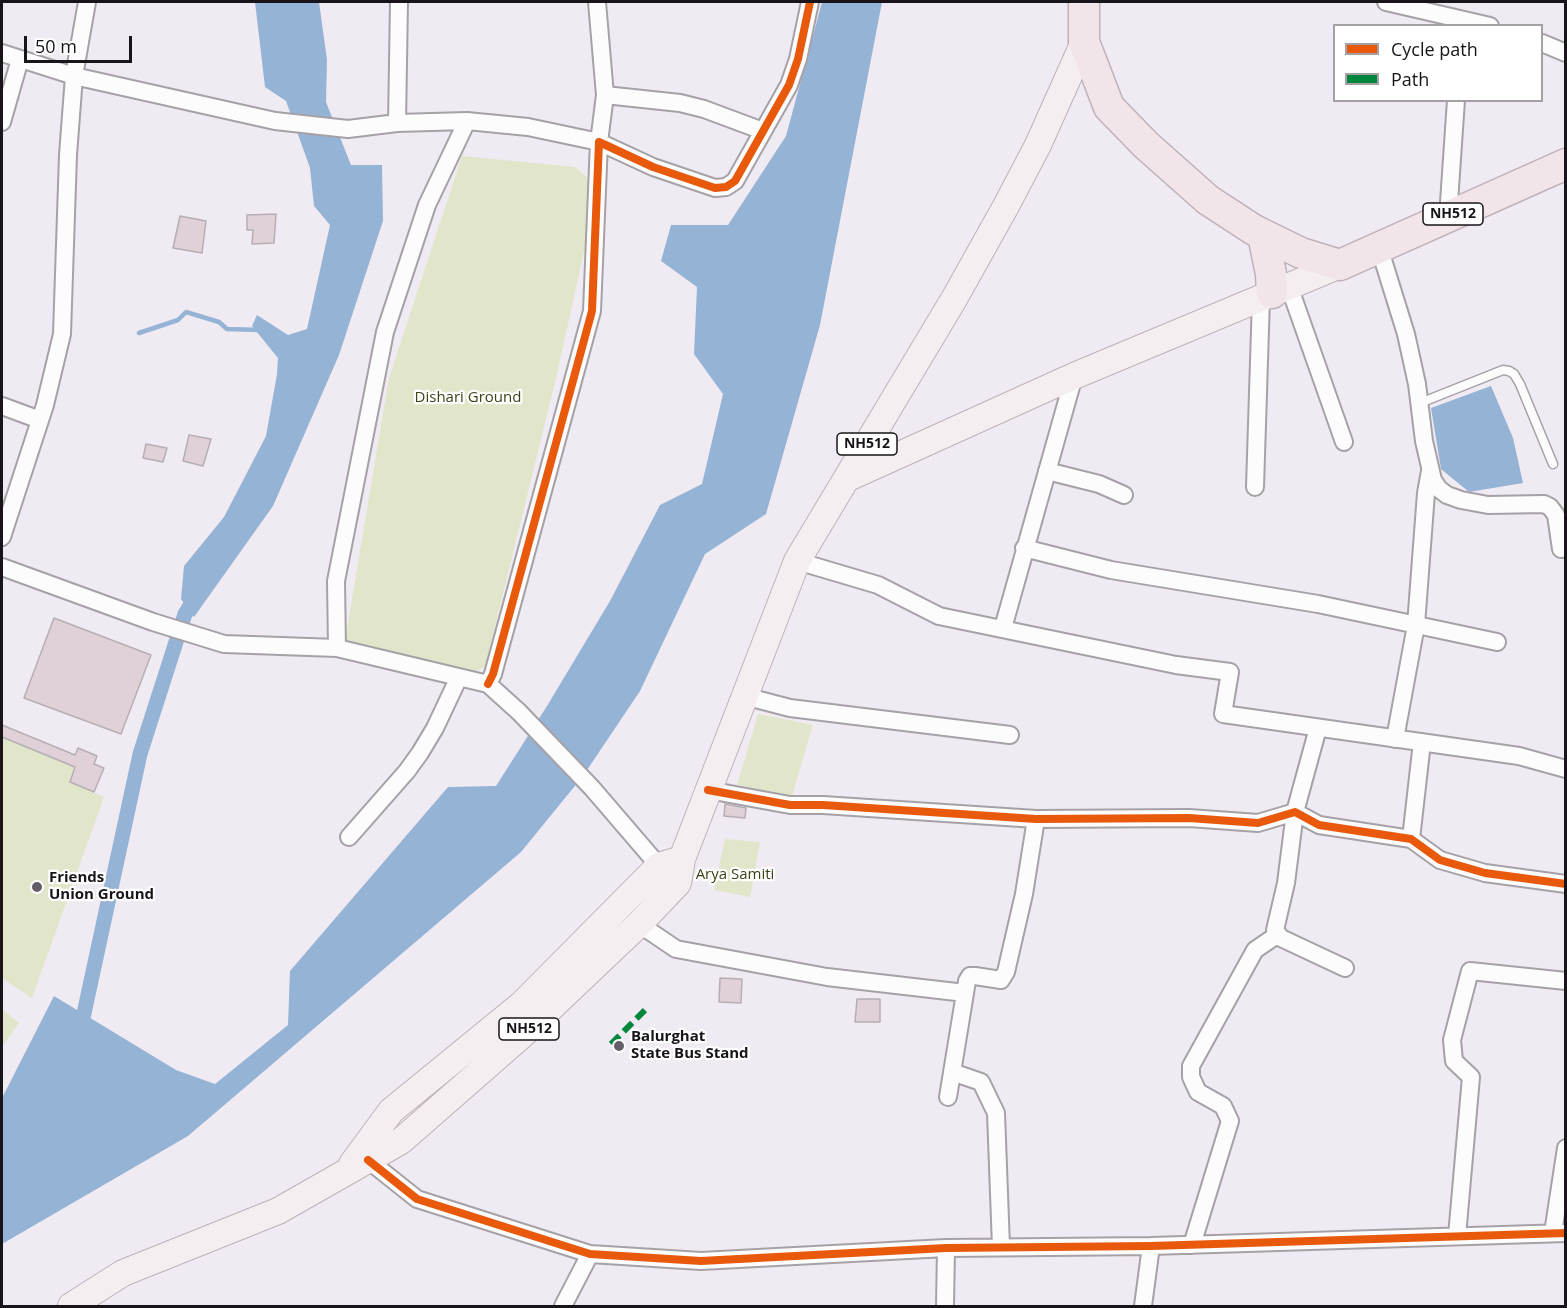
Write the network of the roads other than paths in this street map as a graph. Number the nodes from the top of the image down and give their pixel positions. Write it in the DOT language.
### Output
graph roads {
  1 [pos="87,2"];
  2 [pos="399,2"];
  3 [pos="597,2"];
  4 [pos="810,2"];
  5 [pos="1084,2"];
  6 [pos="1394,2"];
  7 [pos="1460,22"];
  8 [pos="1475,24"];
  9 [pos="1084,42"];
  10 [pos="1543,43"];
  11 [pos="2,53"];
  12 [pos="1566,53"];
  13 [pos="20,59"];
  14 [pos="74,76"];
  15 [pos="605,95"];
  16 [pos="1455,102"];
  17 [pos="467,121"];
  18 [pos="2,122"];
  19 [pos="397,123"];
  20 [pos="764,131"];
  21 [pos="599,142"];
  22 [pos="1566,164"];
  23 [pos="1448,217"];
  24 [pos="1263,235"];
  25 [pos="1379,248"];
  26 [pos="1340,265"];
  27 [pos="1274,292"];
  28 [pos="1074,376"];
  29 [pos="1420,403"];
  30 [pos="2,406"];
  31 [pos="40,420"];
  32 [pos="1344,442"];
  33 [pos="1553,464"];
  34 [pos="1047,471"];
  35 [pos="1430,471"];
  36 [pos="846,479"];
  37 [pos="1255,487"];
  38 [pos="1124,495"];
  39 [pos="2,530"];
  40 [pos="1024,548"];
  41 [pos="1561,549"];
  42 [pos="797,561"];
  43 [pos="2,567"];
  44 [pos="1416,625"];
  45 [pos="1003,628"];
  46 [pos="1497,642"];
  47 [pos="337,648"];
  48 [pos="459,677"];
  49 [pos="488,684"];
  50 [pos="744,696"];
  51 [pos="1318,728"];
  52 [pos="1010,735"];
  53 [pos="1395,739"];
  54 [pos="1422,742"];
  55 [pos="1566,769"];
  56 [pos="708,790"];
  57 [pos="1294,812"];
  58 [pos="1036,819"];
  59 [pos="349,837"];
  60 [pos="1411,839"];
  61 [pos="670,863"];
  62 [pos="1566,884"];
  63 [pos="639,924"];
  64 [pos="1276,935"];
  65 [pos="1345,968"];
  66 [pos="1566,981"];
  67 [pos="965,993"];
  68 [pos="952,1072"];
  69 [pos="948,1097"];
  70 [pos="1566,1148"];
  71 [pos="357,1166"];
  72 [pos="1559,1233"];
  73 [pos="1457,1236"];
  74 [pos="1192,1245"];
  75 [pos="1151,1246"];
  76 [pos="1001,1247"];
  77 [pos="946,1248"];
  78 [pos="590,1254"];
  79 [pos="71,1306"];
  80 [pos="563,1306"];
  81 [pos="945,1306"];
  82 [pos="1143,1306"];
  1 -- 14 [label="street"];
  2 -- 19 [label="street"];
  3 -- 15 [label="street"];
  4 -- 20 [label="street"];
  5 -- 9 [label="highway, NH512"];
  6 -- 7 [label="street"];
  7 -- 8 [label="street"];
  9 -- 24 [label="highway, NH512"];
  9 -- 36 [label="main road, NH512"];
  10 -- 12 [label="street"];
  11 -- 13 [label="street"];
  13 -- 14 [label="street"];
  13 -- 18 [label="street"];
  14 -- 19 [label="street"];
  14 -- 31 [label="street"];
  15 -- 20 [label="street"];
  15 -- 21 [label="street"];
  16 -- 23 [label="street"];
  17 -- 19 [label="street"];
  17 -- 21 [label="street"];
  17 -- 47 [label="street"];
  20 -- 21 [label="street"];
  21 -- 49 [label="street"];
  22 -- 23 [label="highway, NH512"];
  23 -- 25 [label="highway, NH512"];
  24 -- 26 [label="highway, NH512"];
  24 -- 27 [label="highway"];
  25 -- 26 [label="highway, NH512"];
  25 -- 29 [label="street"];
  26 -- 27 [label="main road"];
  27 -- 28 [label="main road"];
  27 -- 32 [label="street"];
  27 -- 37 [label="street"];
  28 -- 34 [label="street"];
  28 -- 36 [label="main road"];
  29 -- 33 [label="lane"];
  29 -- 35 [label="street"];
  30 -- 31 [label="street"];
  31 -- 39 [label="street"];
  34 -- 38 [label="street"];
  34 -- 40 [label="street"];
  35 -- 41 [label="street"];
  35 -- 44 [label="street"];
  36 -- 42 [label="main road, NH512"];
  40 -- 44 [label="street"];
  40 -- 45 [label="street"];
  42 -- 45 [label="street"];
  42 -- 50 [label="main road, NH512"];
  43 -- 47 [label="street"];
  44 -- 46 [label="street"];
  44 -- 53 [label="street"];
  45 -- 51 [label="street"];
  47 -- 48 [label="street"];
  48 -- 49 [label="street"];
  48 -- 59 [label="street"];
  49 -- 61 [label="street"];
  50 -- 52 [label="street"];
  50 -- 56 [label="main road, NH512"];
  51 -- 53 [label="street"];
  51 -- 57 [label="street"];
  53 -- 54 [label="street"];
  54 -- 55 [label="street"];
  54 -- 60 [label="street"];
  56 -- 58 [label="street"];
  56 -- 61 [label="main road, NH512"];
  57 -- 58 [label="street"];
  57 -- 60 [label="street"];
  57 -- 64 [label="street"];
  58 -- 67 [label="street"];
  60 -- 62 [label="street"];
  61 -- 63 [label="main road, NH512"];
  61 -- 71 [label="main road"];
  63 -- 67 [label="street"];
  63 -- 71 [label="main road, NH512"];
  64 -- 65 [label="street"];
  64 -- 74 [label="street"];
  66 -- 73 [label="street"];
  67 -- 68 [label="street"];
  68 -- 69 [label="street"];
  68 -- 76 [label="street"];
  70 -- 72 [label="street"];
  71 -- 78 [label="street"];
  71 -- 79 [label="main road, NH512"];
  72 -- 73 [label="street"];
  73 -- 74 [label="street"];
  74 -- 75 [label="street"];
  75 -- 76 [label="street"];
  75 -- 82 [label="street"];
  76 -- 77 [label="street"];
  77 -- 78 [label="street"];
  77 -- 81 [label="street"];
  78 -- 80 [label="street"];
}
